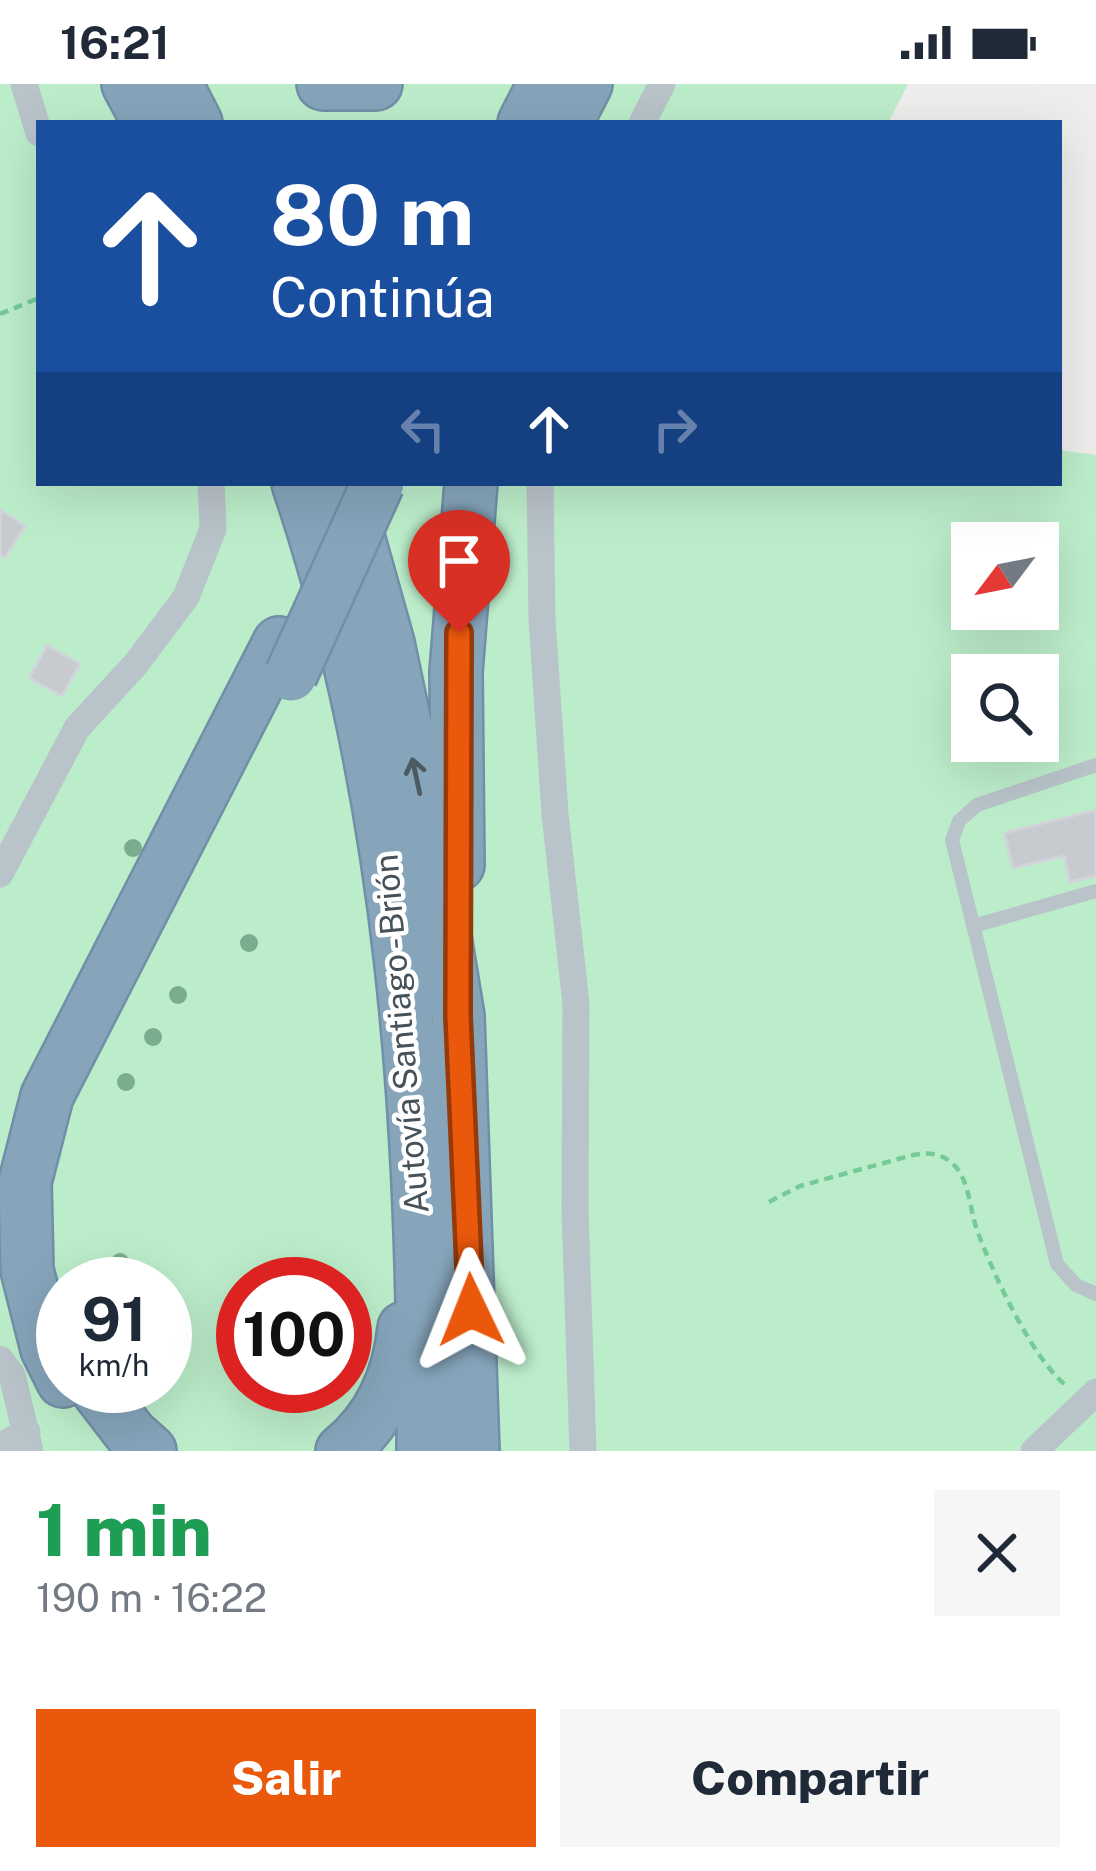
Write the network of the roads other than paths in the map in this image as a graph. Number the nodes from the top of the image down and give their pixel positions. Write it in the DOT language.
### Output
graph roads {
  1 [pos="24,84"];
  2 [pos="128,84"];
  3 [pos="176,84"];
  4 [pos="323,84"];
  5 [pos="376,84"];
  6 [pos="662,84"];
  7 [pos="147,120"];
  8 [pos="194,120"];
  9 [pos="644,120"];
  10 [pos="36,123"];
  11 [pos="211,486"];
  12 [pos="299,486"];
  13 [pos="344,486"];
  14 [pos="351,486"];
  15 [pos="376,486"];
  16 [pos="471,486"];
  17 [pos="540,486"];
  18 [pos="285,659"];
  19 [pos="1096,765"];
  20 [pos="0,874"];
  21 [pos="1096,890"];
  22 [pos="973,926"];
  23 [pos="458,1016"];
  24 [pos="420,1235"];
  25 [pos="53,1257"];
  26 [pos="1096,1294"];
  27 [pos="36,1306"];
  28 [pos="0,1358"];
  29 [pos="1092,1396"];
  30 [pos="81,1413"];
  31 [pos="114,1413"];
  32 [pos="28,1442"];
  33 [pos="2,1451"];
  34 [pos="111,1451"];
  35 [pos="150,1451"];
  36 [pos="342,1451"];
  37 [pos="424,1451"];
  38 [pos="473,1451"];
  39 [pos="583,1451"];
  40 [pos="1034,1451"];
  1 -- 10 [label="street"];
  2 -- 7 [label="highway"];
  3 -- 8 [label="highway"];
  4 -- 5 [label="highway"];
  6 -- 9 [label="street"];
  11 -- 20 [label="street"];
  12 -- 24 [label="highway, Autovía Santiago - Brión"];
  23 -- 13 [label="highway, Autovía Santiago - Brión, one-way"];
  14 -- 18 [label="highway"];
  15 -- 18 [label="highway, bridge"];
  16 -- 23 [label="highway"];
  17 -- 39 [label="street"];
  18 -- 25 [label="highway"];
  18 -- 27 [label="highway"];
  19 -- 22 [label="lane"];
  21 -- 22 [label="lane"];
  22 -- 26 [label="lane"];
  23 -- 38 [label="highway, Autovía Santiago - Brión"];
  24 -- 36 [label="highway"];
  24 -- 37 [label="highway, Autovía Santiago - Brión"];
  28 -- 32 [label="street"];
  29 -- 40 [label="street"];
  30 -- 34 [label="highway"];
  31 -- 35 [label="highway"];
  32 -- 33 [label="street"];
}
